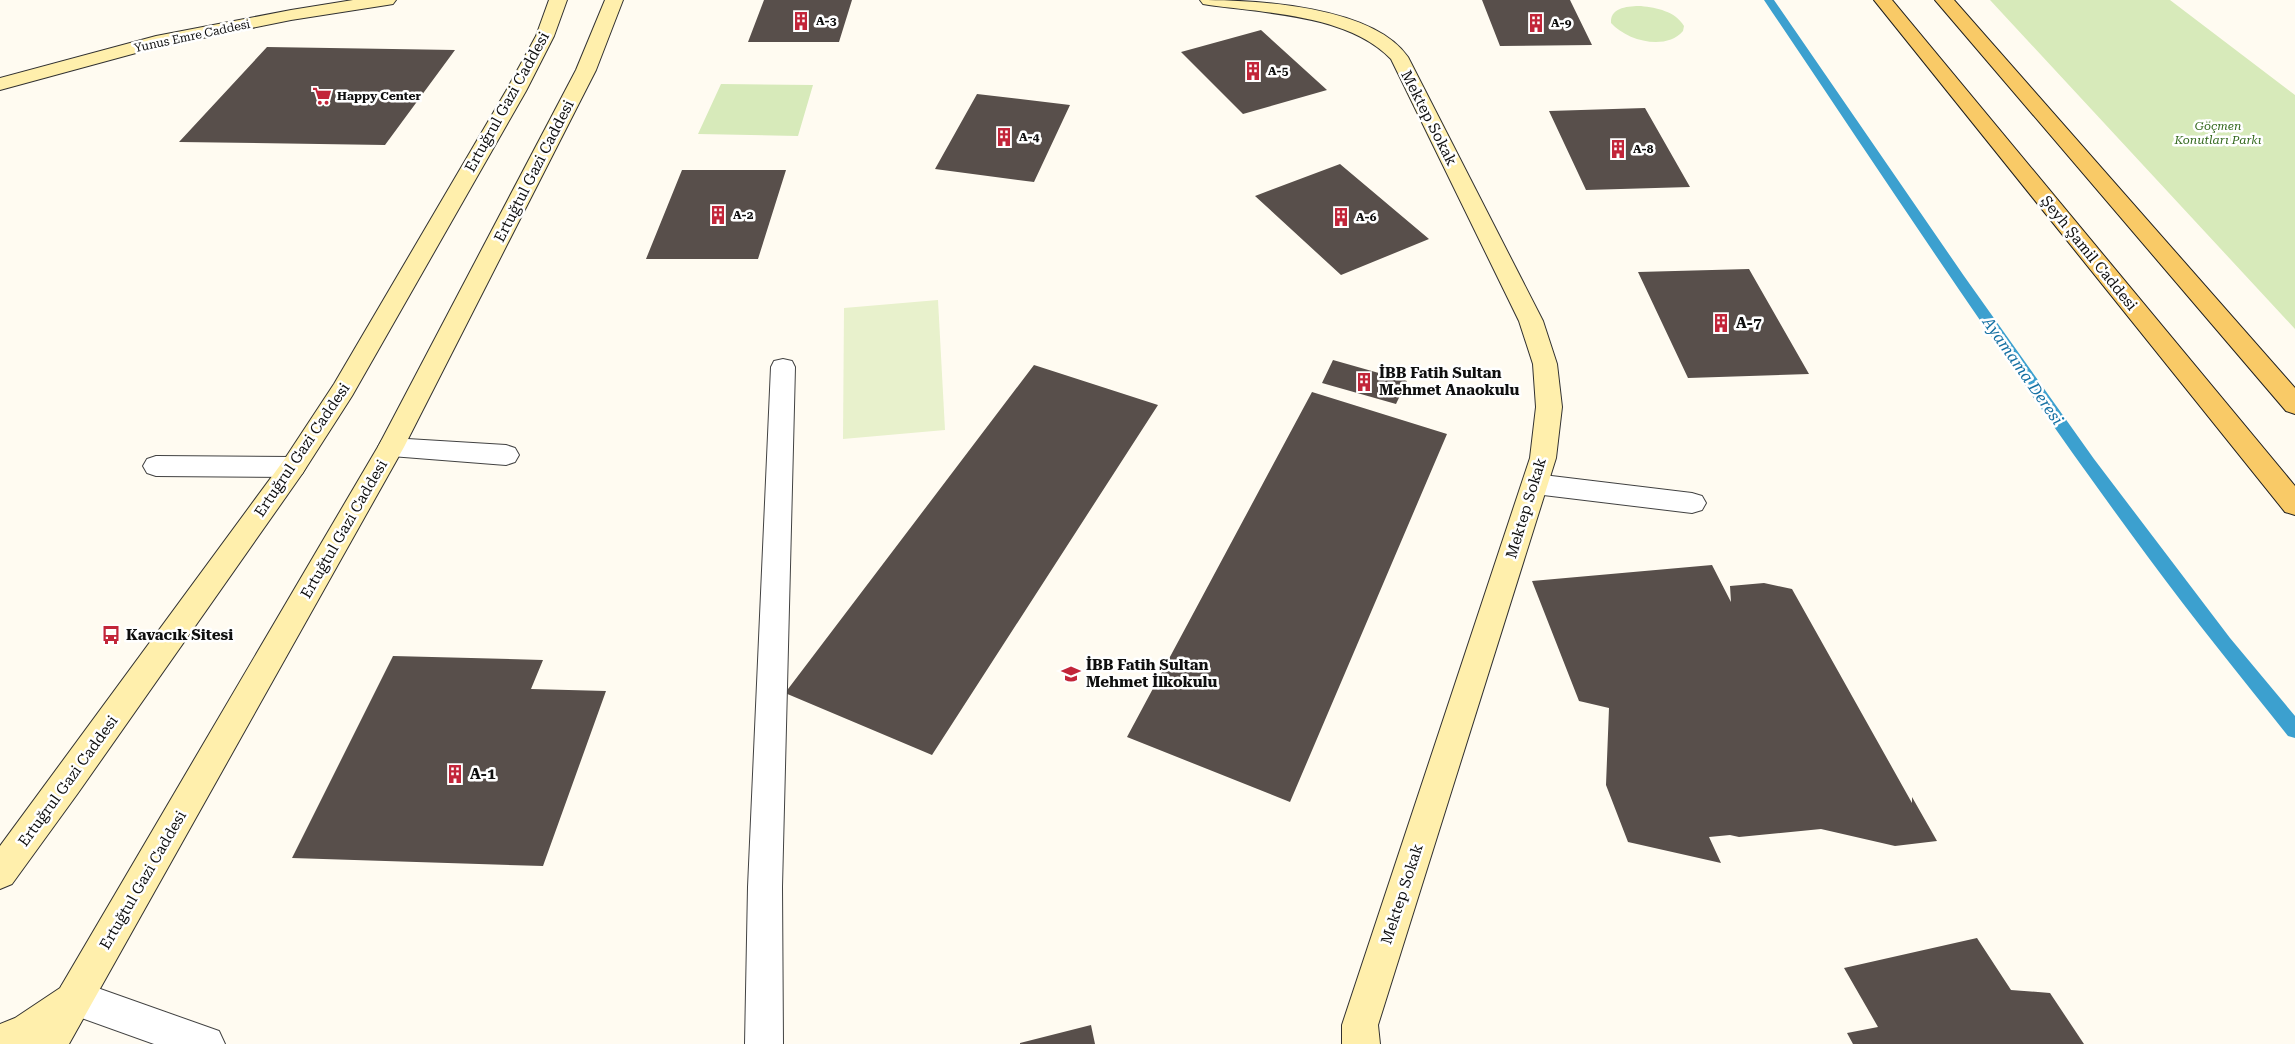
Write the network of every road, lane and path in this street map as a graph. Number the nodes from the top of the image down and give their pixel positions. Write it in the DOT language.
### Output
graph roads {
  1 [pos="293,0"];
  2 [pos="387,0"];
  3 [pos="558,0"];
  4 [pos="614,0"];
  5 [pos="1209,0"];
  6 [pos="1883,0"];
  7 [pos="1944,0"];
  8 [pos="83,43"];
  9 [pos="0,84"];
  10 [pos="783,368"];
  11 [pos="2295,405"];
  12 [pos="391,447"];
  13 [pos="506,455"];
  14 [pos="156,466"];
  15 [pos="293,467"];
  16 [pos="1535,484"];
  17 [pos="1692,503"];
  18 [pos="2295,505"];
  19 [pos="0,873"];
  20 [pos="75,998"];
  21 [pos="1354,1038"];
  22 [pos="0,1043"];
  23 [pos="48,1044"];
  24 [pos="206,1044"];
  25 [pos="764,1044"];
  1 -- 8 [label="main road, Yunus Emre Caddesi"];
  2 -- 9 [label="main road, Yunus Emre Caddesi"];
  3 -- 15 [label="main road, Ertuğrul Gazi Caddesi"];
  4 -- 12 [label="main road, Ertuğtul Gazi Caddesi"];
  5 -- 16 [label="main road, Mektep Sokak"];
  6 -- 18 [label="main road, Şeyh Şamil Caddesi"];
  7 -- 11 [label="main road"];
  10 -- 25 [label="street"];
  12 -- 13 [label="street"];
  12 -- 20 [label="main road, Ertuğtul Gazi Caddesi"];
  14 -- 15 [label="street"];
  15 -- 19 [label="main road, Ertuğrul Gazi Caddesi"];
  16 -- 17 [label="street"];
  16 -- 21 [label="main road, Mektep Sokak"];
  20 -- 22 [label="main road"];
  20 -- 23 [label="main road, Ertuğtul Gazi Caddesi"];
  20 -- 24 [label="street"];
}
